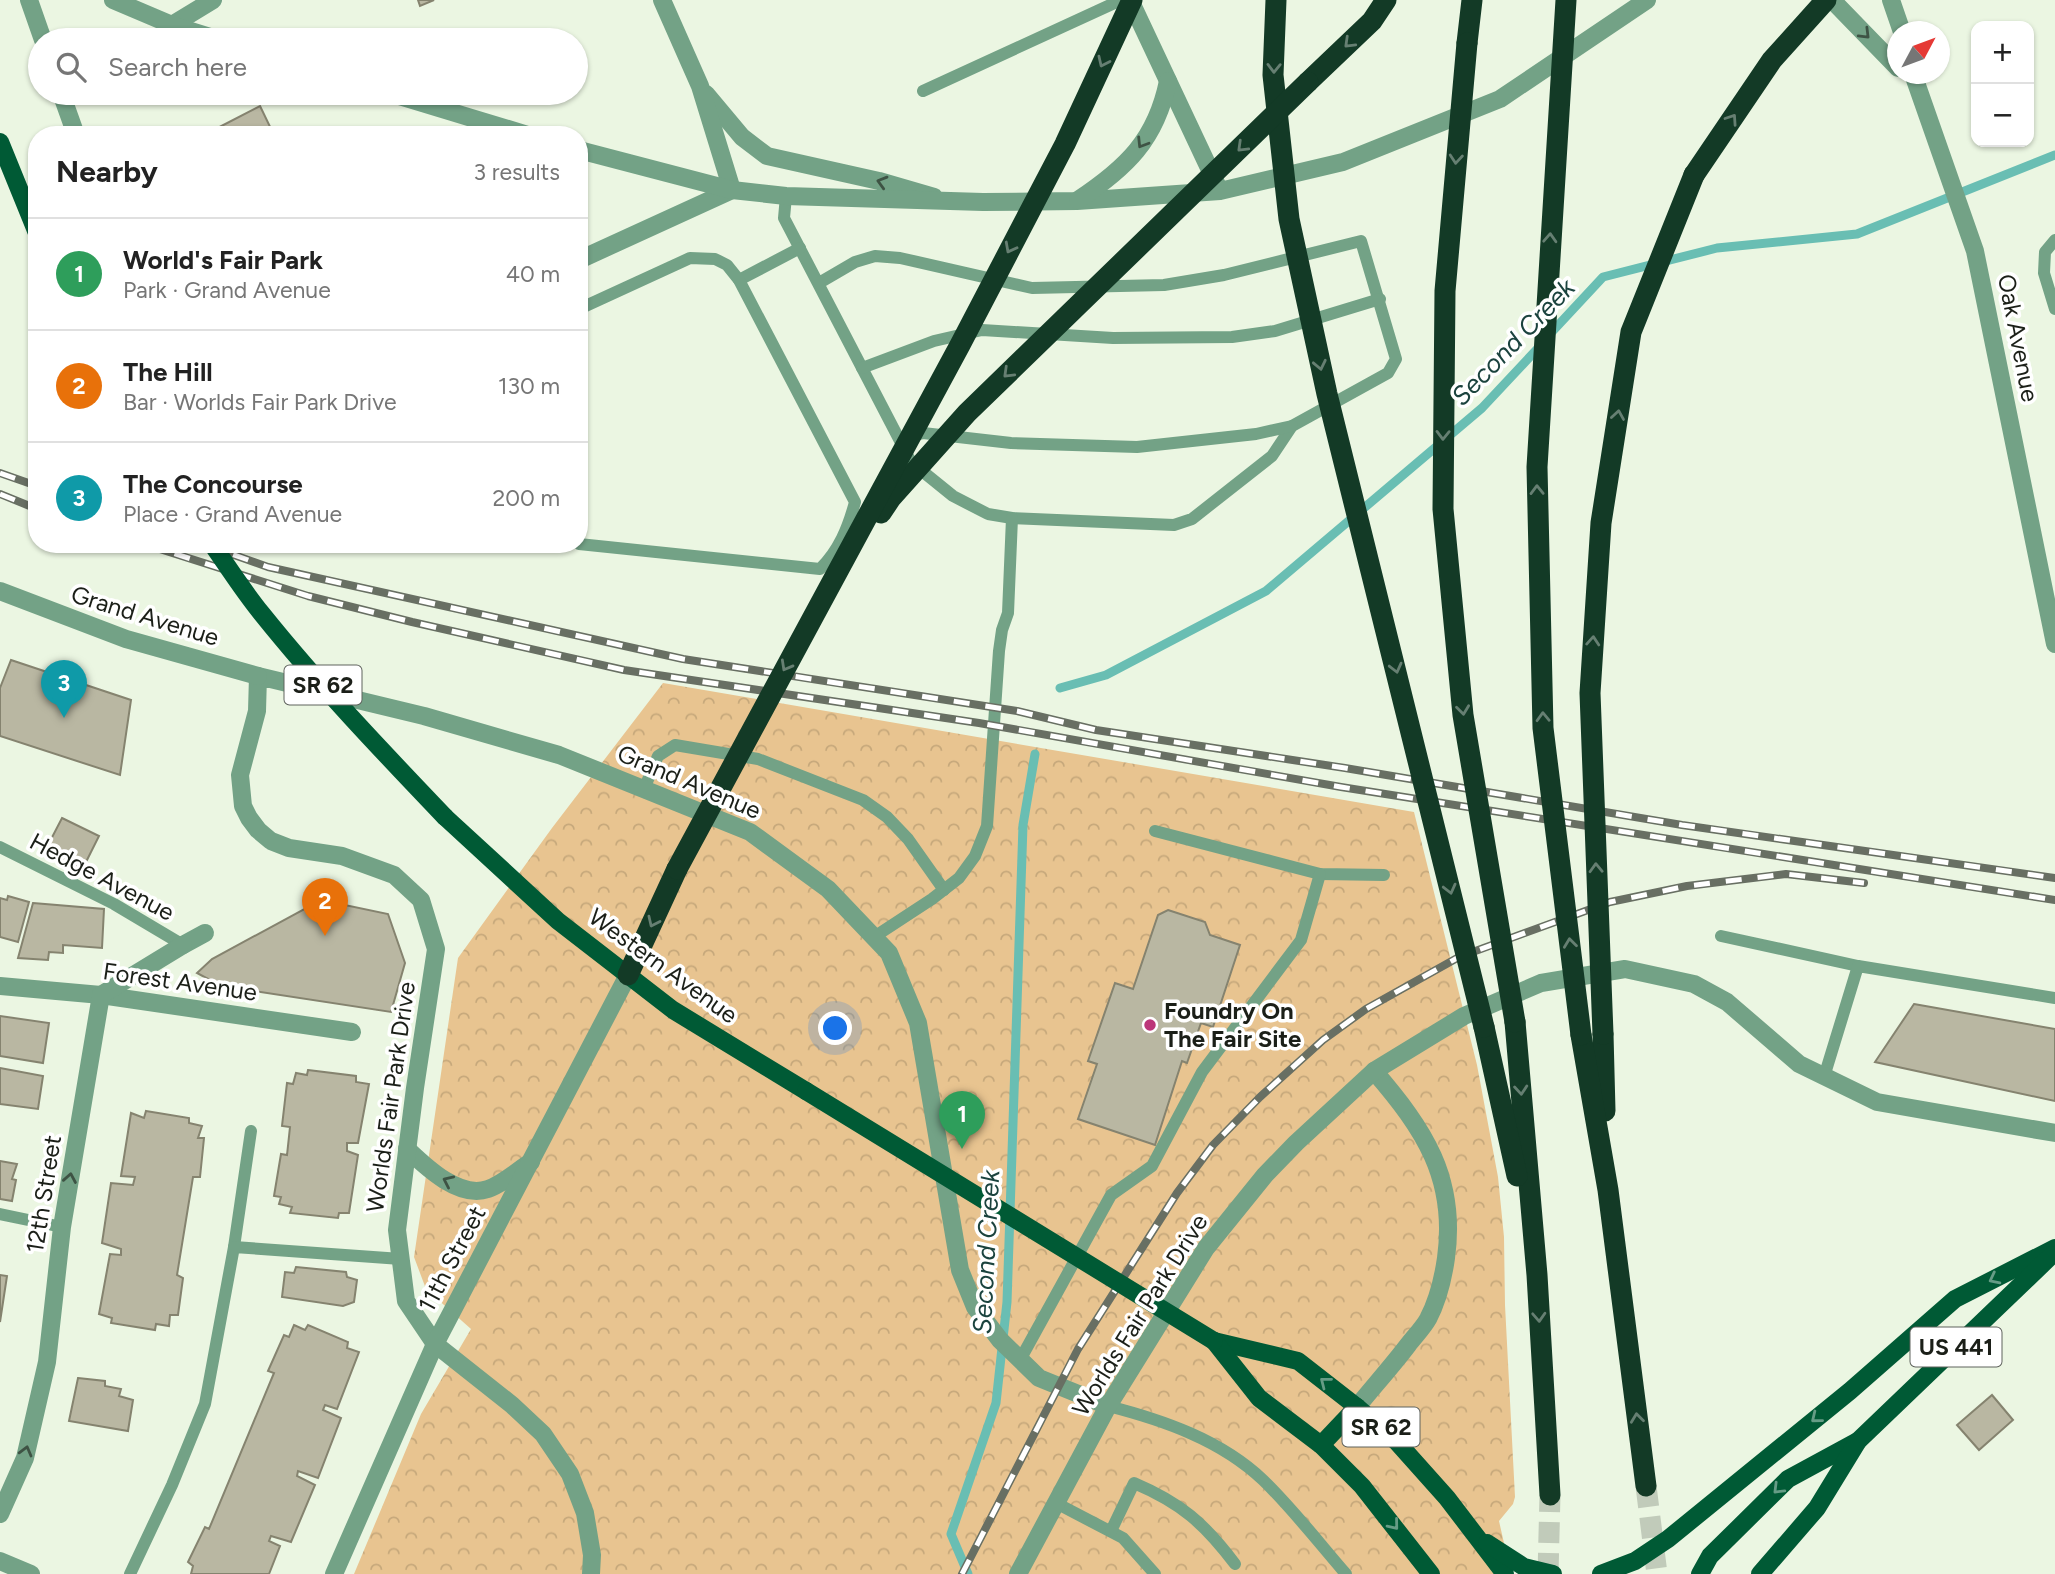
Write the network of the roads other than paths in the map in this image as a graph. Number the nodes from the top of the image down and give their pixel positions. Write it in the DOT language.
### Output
graph roads {
  1 [pos="29,0"];
  2 [pos="113,0"];
  3 [pos="214,0"];
  4 [pos="662,0"];
  5 [pos="1121,0"];
  6 [pos="1131,0"];
  7 [pos="1276,0"];
  8 [pos="1386,0"];
  9 [pos="1472,0"];
  10 [pos="1566,0"];
  11 [pos="1647,0"];
  12 [pos="1826,0"];
  13 [pos="1832,0"];
  14 [pos="1891,0"];
  15 [pos="1898,21"];
  16 [pos="172,25"];
  17 [pos="39,28"];
  18 [pos="182,28"];
  19 [pos="1887,57"];
  20 [pos="1168,81"];
  21 [pos="1917,84"];
  22 [pos="700,86"];
  23 [pos="923,91"];
  24 [pos="65,105"];
  25 [pos="429,105"];
  26 [pos="73,126"];
  27 [pos="498,126"];
  28 [pos="0,142"];
  29 [pos="588,152"];
  30 [pos="732,190"];
  31 [pos="1220,191"];
  32 [pos="786,195"];
  33 [pos="947,201"];
  34 [pos="1077,201"];
  35 [pos="28,211"];
  36 [pos="2055,240"];
  37 [pos="800,248"];
  38 [pos="588,256"];
  39 [pos="738,280"];
  40 [pos="819,283"];
  41 [pos="1380,299"];
  42 [pos="588,305"];
  43 [pos="2055,309"];
  44 [pos="862,368"];
  45 [pos="1292,426"];
  46 [pos="898,440"];
  47 [pos="1012,518"];
  48 [pos="588,545"];
  49 [pos="218,553"];
  50 [pos="0,591"];
  51 [pos="819,606"];
  52 [pos="2055,644"];
  53 [pos="258,676"];
  54 [pos="644,789"];
  55 [pos="1155,831"];
  56 [pos="0,847"];
  57 [pos="1320,874"];
  58 [pos="1384,875"];
  59 [pos="944,890"];
  60 [pos="205,933"];
  61 [pos="1721,936"];
  62 [pos="874,937"];
  63 [pos="183,945"];
  64 [pos="1858,966"];
  65 [pos="628,975"];
  66 [pos="0,986"];
  67 [pos="101,995"];
  68 [pos="2055,998"];
  69 [pos="352,1032"];
  70 [pos="1592,1034"];
  71 [pos="1374,1071"];
  72 [pos="1824,1077"];
  73 [pos="251,1131"];
  74 [pos="2055,1133"];
  75 [pos="407,1149"];
  76 [pos="531,1162"];
  77 [pos="0,1214"];
  78 [pos="62,1227"];
  79 [pos="234,1247"];
  80 [pos="2055,1250"];
  81 [pos="401,1259"];
  82 [pos="1536,1275"];
  83 [pos="1214,1341"];
  84 [pos="435,1344"];
  85 [pos="1016,1356"];
  86 [pos="1108,1406"];
  87 [pos="1357,1407"];
  88 [pos="1858,1441"];
  89 [pos="1321,1445"];
  90 [pos="1646,1486"];
  91 [pos="1550,1495"];
  92 [pos="1447,1498"];
  93 [pos="1056,1503"];
  94 [pos="0,1514"];
  95 [pos="1111,1531"];
  96 [pos="0,1561"];
  97 [pos="1235,1563"];
  98 [pos="31,1574"];
  99 [pos="130,1574"];
  100 [pos="334,1574"];
  101 [pos="591,1574"];
  102 [pos="1018,1574"];
  103 [pos="1155,1574"];
  104 [pos="1346,1574"];
  105 [pos="1431,1574"];
  106 [pos="1505,1574"];
  107 [pos="1553,1574"];
  108 [pos="1601,1574"];
  109 [pos="1700,1574"];
  110 [pos="1760,1574"];
  1 -- 17 [label="street"];
  2 -- 16 [label="street"];
  3 -- 16 [label="street"];
  4 -- 22 [label="street"];
  5 -- 23 [label="lane"];
  6 -- 20 [label="street"];
  6 -- 51 [label="highway, one-way, bridge"];
  7 -- 82 [label="highway, one-way, bridge"];
  8 -- 51 [label="highway, one-way, bridge"];
  9 -- 82 [label="highway, one-way, bridge"];
  70 -- 10 [label="highway, one-way, bridge"];
  11 -- 31 [label="street"];
  70 -- 12 [label="highway, one-way, bridge"];
  13 -- 19 [label="street, one-way"];
  14 -- 15 [label="street"];
  16 -- 18 [label="street"];
  20 -- 31 [label="street"];
  20 -- 34 [label="street, one-way"];
  21 -- 52 [label="street, Oak Avenue"];
  22 -- 30 [label="street"];
  33 -- 22 [label="street, one-way"];
  24 -- 26 [label="street"];
  25 -- 27 [label="street"];
  28 -- 35 [label="main road"];
  29 -- 30 [label="street"];
  30 -- 32 [label="street"];
  30 -- 38 [label="street"];
  31 -- 34 [label="street"];
  32 -- 33 [label="street"];
  32 -- 37 [label="lane"];
  33 -- 34 [label="street"];
  36 -- 43 [label="lane"];
  37 -- 39 [label="lane"];
  37 -- 40 [label="lane"];
  39 -- 42 [label="lane"];
  39 -- 48 [label="lane"];
  40 -- 41 [label="lane"];
  40 -- 44 [label="lane"];
  41 -- 44 [label="lane"];
  41 -- 45 [label="lane"];
  44 -- 46 [label="lane"];
  45 -- 46 [label="lane"];
  45 -- 47 [label="lane"];
  46 -- 47 [label="lane"];
  47 -- 59 [label="lane"];
  49 -- 65 [label="main road, Western Avenue / SR 62, bridge"];
  50 -- 53 [label="street, Grand Avenue"];
  51 -- 65 [label="highway, one-way, bridge"];
  53 -- 54 [label="street, Grand Avenue"];
  53 -- 75 [label="street, Worlds Fair Park Drive"];
  54 -- 59 [label="lane"];
  54 -- 62 [label="street, Grand Avenue"];
  55 -- 57 [label="lane"];
  56 -- 63 [label="lane, Hedge Avenue"];
  57 -- 58 [label="lane"];
  57 -- 85 [label="lane"];
  59 -- 62 [label="lane"];
  60 -- 63 [label="street"];
  61 -- 64 [label="lane"];
  62 -- 85 [label="street, Grand Avenue"];
  63 -- 67 [label="street"];
  64 -- 68 [label="lane"];
  64 -- 72 [label="lane"];
  65 -- 76 [label="street, 11th Street"];
  65 -- 83 [label="main road, Western Avenue / SR 62, bridge"];
  66 -- 67 [label="street, Forest Avenue"];
  67 -- 69 [label="street, Forest Avenue"];
  78 -- 67 [label="street, 12th Street, one-way"];
  90 -- 70 [label="highway, one-way"];
  71 -- 72 [label="street, Worlds Fair Park Drive"];
  71 -- 86 [label="street, Worlds Fair Park Drive"];
  71 -- 87 [label="street"];
  72 -- 74 [label="street, Worlds Fair Park Drive"];
  73 -- 79 [label="lane"];
  76 -- 75 [label="street, one-way"];
  75 -- 81 [label="street, Worlds Fair Park Drive"];
  76 -- 84 [label="street, 11th Street"];
  77 -- 78 [label="lane"];
  94 -- 78 [label="street, 12th Street, one-way"];
  79 -- 81 [label="lane"];
  79 -- 99 [label="lane"];
  80 -- 88 [label="main road, US 441"];
  80 -- 108 [label="main road, one-way"];
  81 -- 84 [label="street, Worlds Fair Park Drive"];
  82 -- 91 [label="highway, one-way"];
  87 -- 83 [label="main road, Western Avenue / SR 62, one-way"];
  83 -- 89 [label="main road, Western Avenue / SR 62"];
  84 -- 100 [label="street, 11th Street"];
  84 -- 101 [label="street, Worlds Fair Park Drive"];
  85 -- 86 [label="street, Grand Avenue"];
  86 -- 93 [label="street, Worlds Fair Park Drive"];
  86 -- 104 [label="lane"];
  87 -- 89 [label="main road"];
  87 -- 92 [label="main road, Western Avenue / SR 62"];
  88 -- 109 [label="main road, US 441, one-way"];
  88 -- 110 [label="main road, US 441"];
  89 -- 105 [label="main road, Western Avenue / SR 62, one-way"];
  92 -- 106 [label="main road, Western Avenue / SR 62"];
  92 -- 107 [label="main road"];
  93 -- 95 [label="lane"];
  93 -- 102 [label="street, Worlds Fair Park Drive"];
  95 -- 97 [label="lane"];
  95 -- 103 [label="lane"];
  96 -- 98 [label="street"];
}
